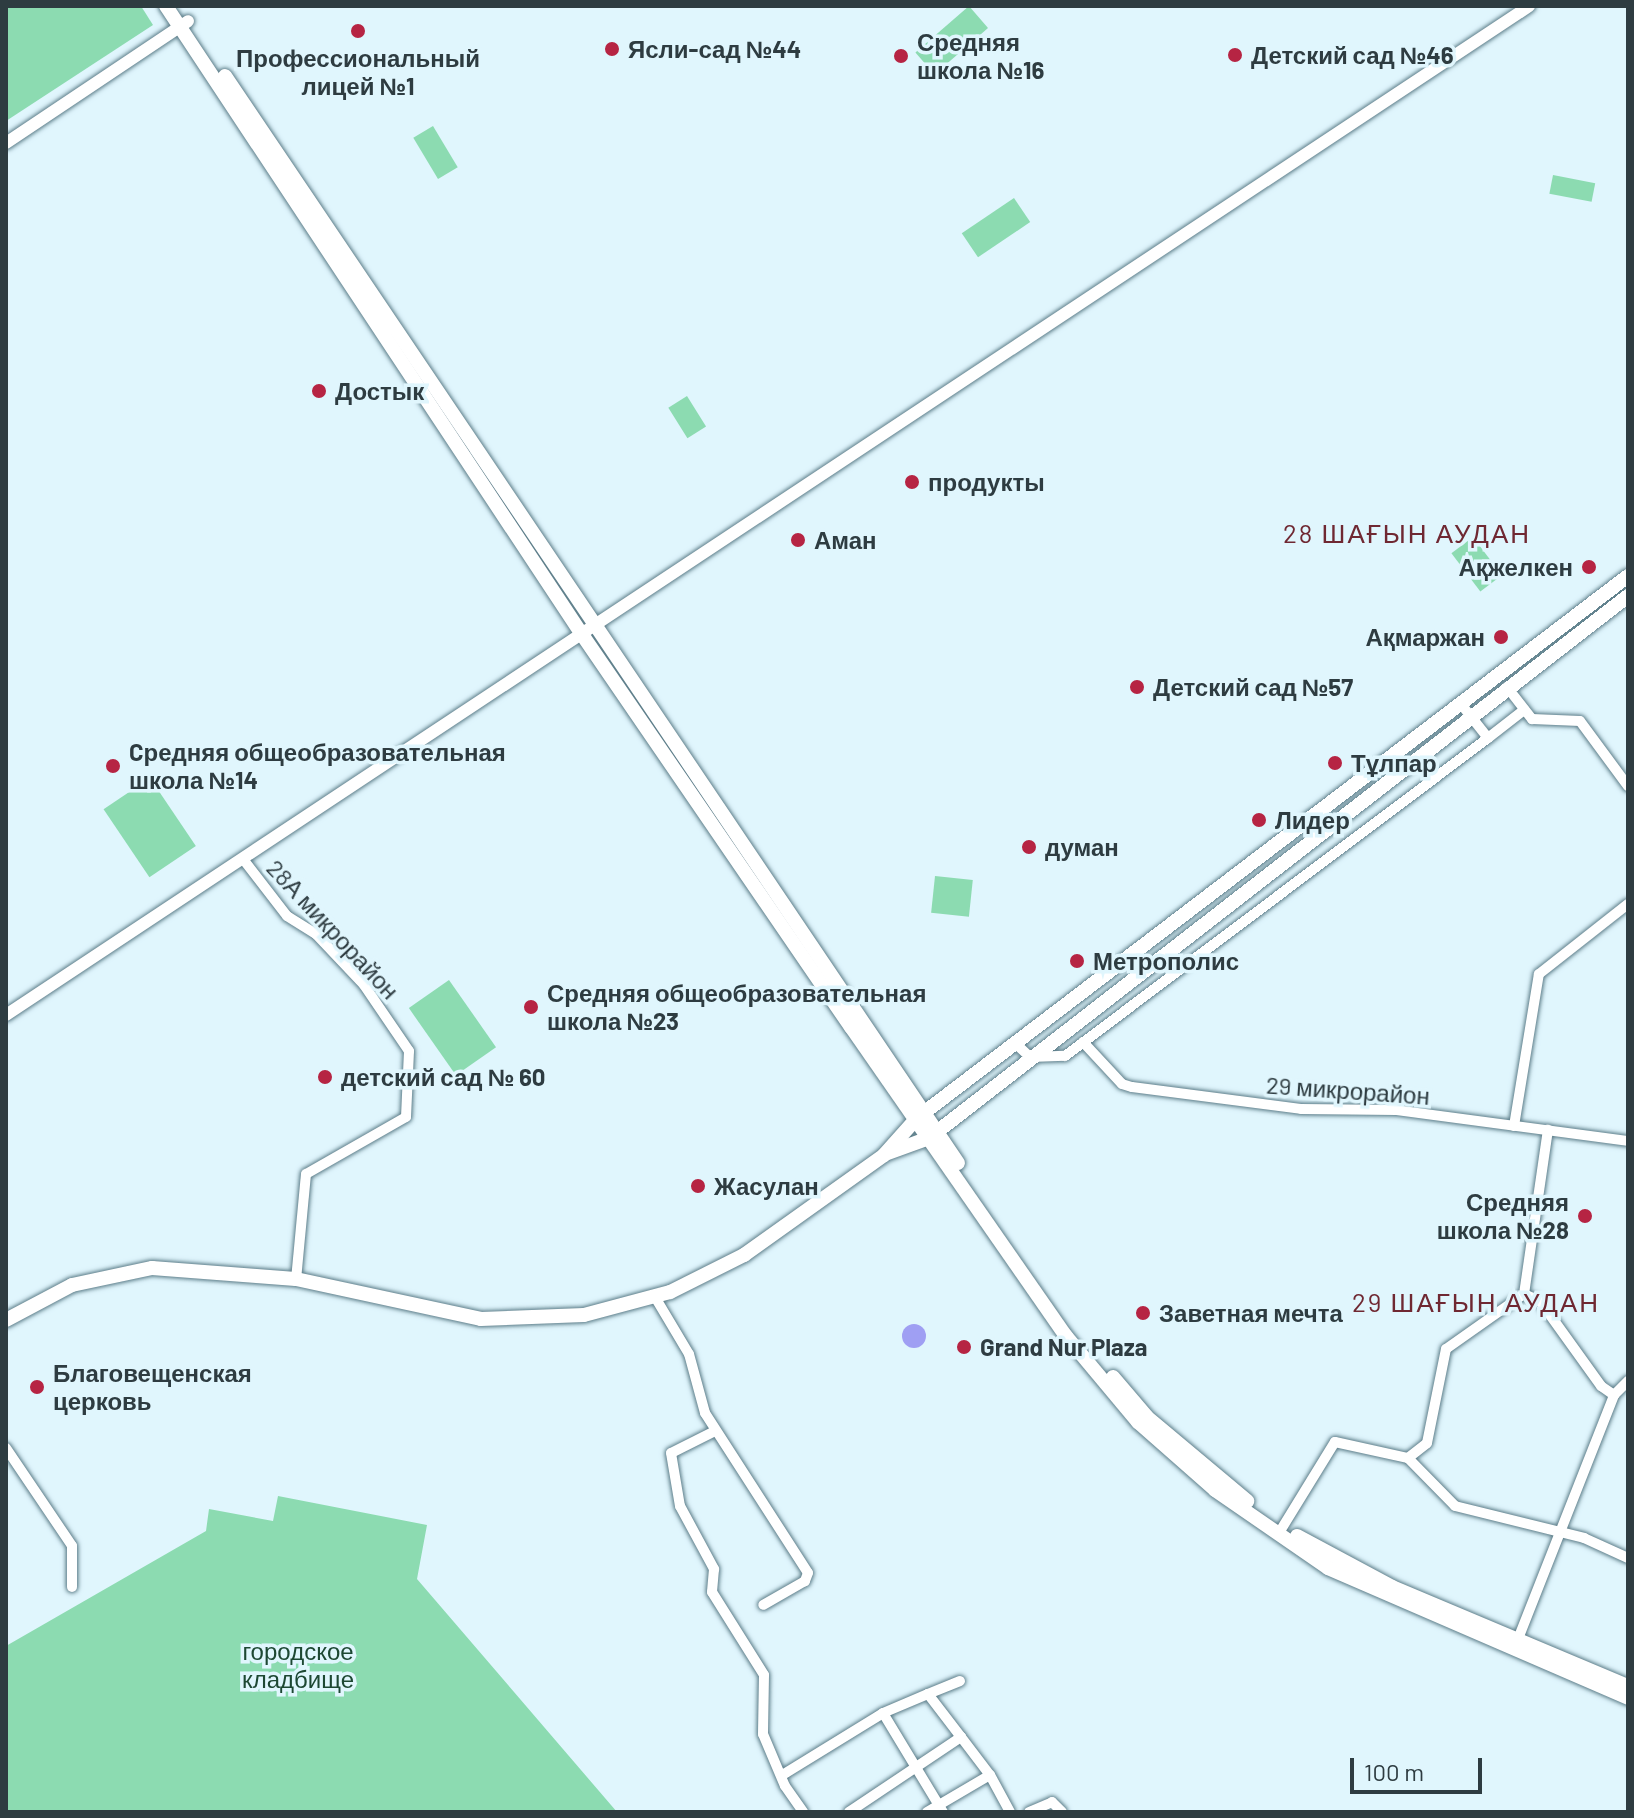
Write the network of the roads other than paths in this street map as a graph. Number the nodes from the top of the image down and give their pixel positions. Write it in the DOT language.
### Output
graph roads {
  1 [pos="166,6"];
  2 [pos="177,6"];
  3 [pos="1529,6"];
  4 [pos="184,23"];
  5 [pos="6,143"];
  6 [pos="1626,582"];
  7 [pos="1628,596"];
  8 [pos="596,624"];
  9 [pos="581,633"];
  10 [pos="1507,687"];
  11 [pos="1466,710"];
  12 [pos="1524,710"];
  13 [pos="1488,738"];
  14 [pos="1628,786"];
  15 [pos="243,859"];
  16 [pos="1628,904"];
  17 [pos="6,1015"];
  18 [pos="1083,1042"];
  19 [pos="1015,1043"];
  20 [pos="1030,1057"];
  21 [pos="921,1115"];
  22 [pos="1514,1126"];
  23 [pos="1548,1130"];
  24 [pos="932,1134"];
  25 [pos="1628,1141"];
  26 [pos="884,1155"];
  27 [pos="296,1279"];
  28 [pos="1524,1294"];
  29 [pos="655,1297"];
  30 [pos="6,1320"];
  31 [pos="1628,1381"];
  32 [pos="1614,1395"];
  33 [pos="715,1431"];
  34 [pos="6,1448"];
  35 [pos="1408,1458"];
  36 [pos="1281,1531"];
  37 [pos="1560,1532"];
  38 [pos="1628,1558"];
  39 [pos="72,1587"];
  40 [pos="763,1605"];
  41 [pos="1516,1645"];
  42 [pos="960,1681"];
  43 [pos="1628,1686"];
  44 [pos="928,1694"];
  45 [pos="1628,1698"];
  46 [pos="883,1713"];
  47 [pos="961,1737"];
  48 [pos="916,1770"];
  49 [pos="784,1774"];
  50 [pos="990,1775"];
  51 [pos="941,1808"];
  52 [pos="803,1812"];
  53 [pos="849,1812"];
  54 [pos="927,1812"];
  55 [pos="1010,1812"];
  56 [pos="1029,1812"];
  57 [pos="1062,1812"];
  1 -- 4 [label="main road"];
  2 -- 4 [label="main road"];
  3 -- 8 [label="street"];
  4 -- 5 [label="street"];
  4 -- 8 [label="main road"];
  4 -- 9 [label="main road"];
  6 -- 11 [label="main road"];
  7 -- 10 [label="main road"];
  8 -- 9 [label="street"];
  8 -- 21 [label="main road"];
  9 -- 15 [label="street"];
  9 -- 21 [label="main road"];
  10 -- 11 [label="main road"];
  10 -- 12 [label="street"];
  11 -- 13 [label="street"];
  11 -- 19 [label="main road"];
  11 -- 20 [label="main road"];
  12 -- 13 [label="street"];
  12 -- 14 [label="street"];
  13 -- 18 [label="street"];
  15 -- 17 [label="street"];
  15 -- 27 [label="street, 28А микрорайон"];
  16 -- 22 [label="street"];
  18 -- 20 [label="street"];
  18 -- 22 [label="street, 29 микрорайон"];
  19 -- 20 [label="street"];
  19 -- 21 [label="main road"];
  20 -- 24 [label="main road"];
  21 -- 24 [label="main road"];
  21 -- 26 [label="main road"];
  22 -- 23 [label="street, 29 микрорайон"];
  23 -- 25 [label="street, 29 микрорайон"];
  23 -- 28 [label="street"];
  24 -- 26 [label="main road"];
  24 -- 36 [label="main road"];
  26 -- 29 [label="main road"];
  27 -- 29 [label="main road"];
  27 -- 30 [label="main road"];
  28 -- 32 [label="street"];
  28 -- 35 [label="street"];
  29 -- 33 [label="street"];
  31 -- 32 [label="street"];
  32 -- 37 [label="street"];
  33 -- 40 [label="street"];
  33 -- 49 [label="street"];
  34 -- 39 [label="street"];
  35 -- 36 [label="street"];
  35 -- 37 [label="street"];
  36 -- 41 [label="main road"];
  37 -- 38 [label="street"];
  37 -- 41 [label="street"];
  41 -- 43 [label="main road"];
  41 -- 45 [label="main road"];
  42 -- 44 [label="street"];
  44 -- 46 [label="street"];
  44 -- 47 [label="street"];
  46 -- 48 [label="street"];
  46 -- 49 [label="street"];
  47 -- 48 [label="street"];
  47 -- 50 [label="street"];
  48 -- 51 [label="street"];
  48 -- 53 [label="street"];
  49 -- 52 [label="street"];
  50 -- 51 [label="street"];
  50 -- 55 [label="street"];
  51 -- 54 [label="street"];
  56 -- 57 [label="street"];
}
